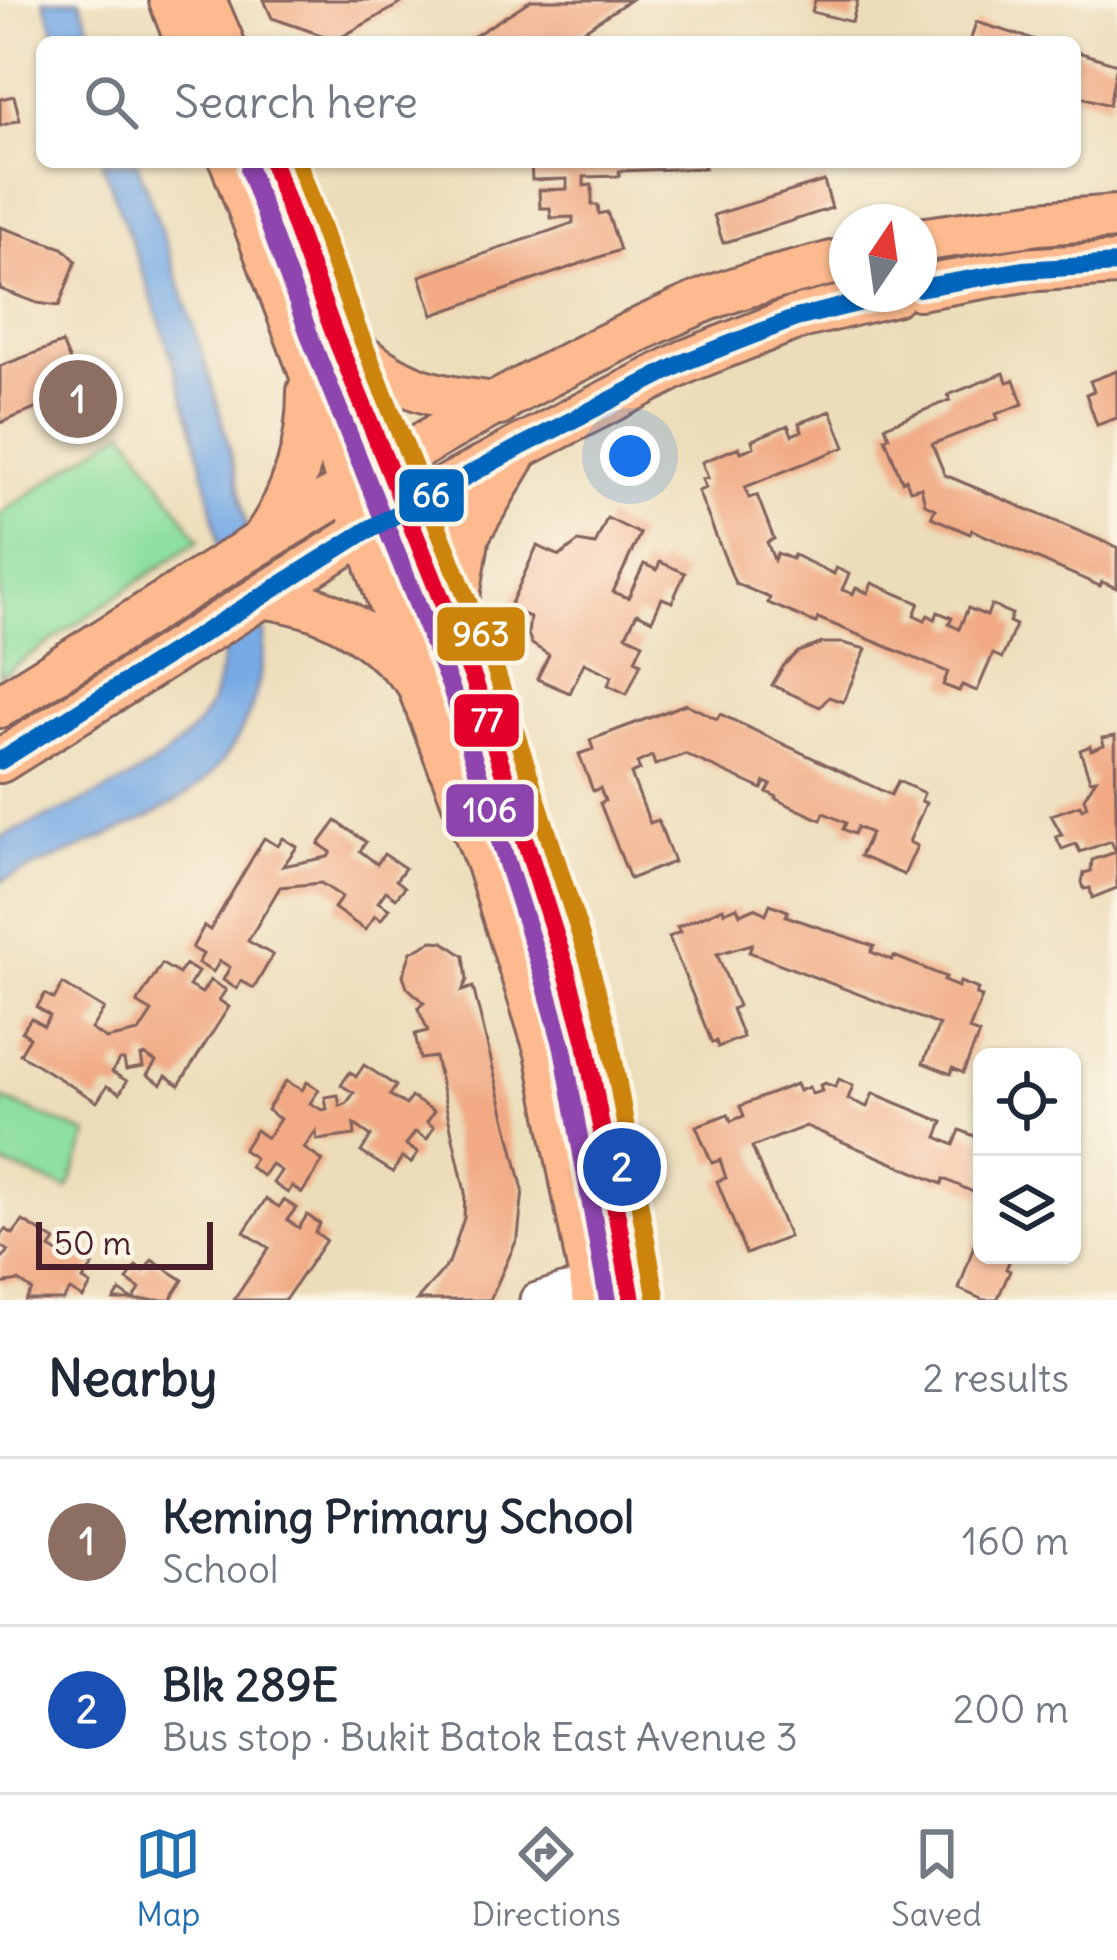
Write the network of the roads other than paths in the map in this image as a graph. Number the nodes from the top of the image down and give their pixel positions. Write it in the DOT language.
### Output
graph roads {
  1 [pos="171,0"];
  2 [pos="205,0"];
  3 [pos="185,36"];
  4 [pos="220,36"];
  5 [pos="235,168"];
  6 [pos="274,168"];
  7 [pos="1117,217"];
  8 [pos="937,238"];
  9 [pos="829,264"];
  10 [pos="1117,264"];
  11 [pos="937,285"];
  12 [pos="829,310"];
  13 [pos="322,351"];
  14 [pos="499,404"];
  15 [pos="520,447"];
  16 [pos="389,467"];
  17 [pos="351,490"];
  18 [pos="405,508"];
  19 [pos="366,531"];
  20 [pos="255,549"];
  21 [pos="262,598"];
  22 [pos="453,629"];
  23 [pos="417,681"];
  24 [pos="0,706"];
  25 [pos="0,760"];
  26 [pos="566,1297"];
  27 [pos="632,1300"];
  1 -- 3 [label="main road"];
  2 -- 4 [label="main road"];
  5 -- 13 [label="main road"];
  6 -- 13 [label="main road"];
  7 -- 8 [label="main road"];
  9 -- 14 [label="main road"];
  10 -- 11 [label="main road"];
  12 -- 15 [label="main road"];
  13 -- 14 [label="main road"];
  13 -- 16 [label="main road"];
  13 -- 17 [label="main road"];
  13 -- 20 [label="main road"];
  14 -- 16 [label="main road"];
  15 -- 18 [label="main road"];
  15 -- 22 [label="main road"];
  16 -- 17 [label="main road"];
  16 -- 18 [label="main road"];
  17 -- 19 [label="main road"];
  17 -- 20 [label="main road"];
  18 -- 19 [label="main road"];
  18 -- 22 [label="main road"];
  19 -- 21 [label="main road"];
  19 -- 23 [label="main road"];
  20 -- 24 [label="main road"];
  21 -- 23 [label="main road"];
  21 -- 25 [label="main road"];
  22 -- 27 [label="main road"];
  23 -- 26 [label="main road"];
}
